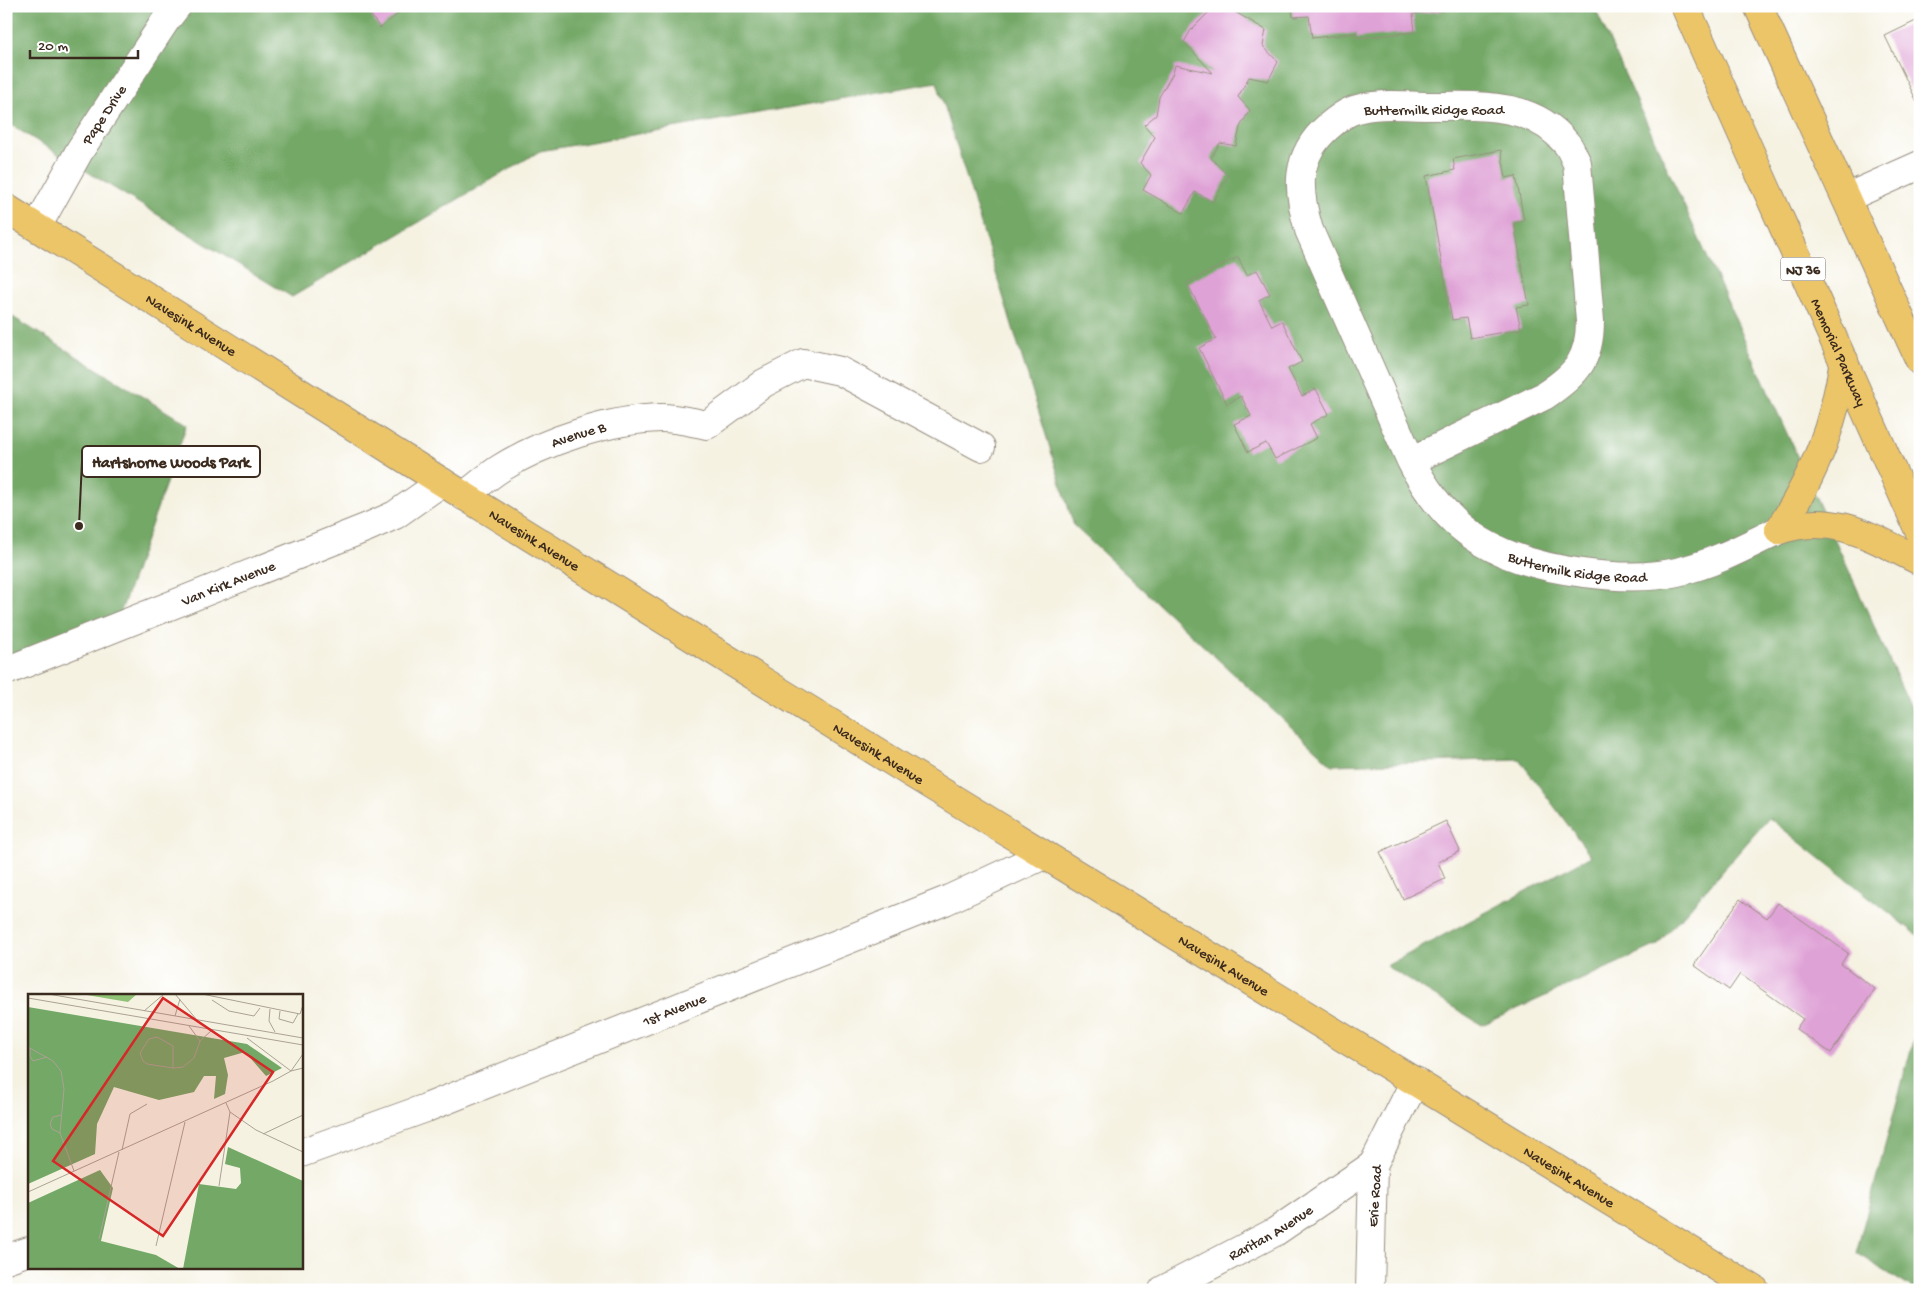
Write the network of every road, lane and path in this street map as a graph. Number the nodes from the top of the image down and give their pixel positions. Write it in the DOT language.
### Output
graph roads {
  1 [pos="177,6"];
  2 [pos="1685,6"];
  3 [pos="1758,6"];
  4 [pos="1920,164"];
  5 [pos="1846,198"];
  6 [pos="6,208"];
  7 [pos="37,227"];
  8 [pos="1844,360"];
  9 [pos="1920,361"];
  10 [pos="981,447"];
  11 [pos="1411,461"];
  12 [pos="453,489"];
  13 [pos="1779,530"];
  14 [pos="1920,533"];
  15 [pos="1920,562"];
  16 [pos="6,670"];
  17 [pos="1044,855"];
  18 [pos="1415,1081"];
  19 [pos="302,1153"];
  20 [pos="1373,1165"];
  21 [pos="28,1251"];
  22 [pos="6,1259"];
  23 [pos="1163,1290"];
  24 [pos="1370,1290"];
  25 [pos="1755,1290"];
  1 -- 7 [label="street, Pape Drive"];
  2 -- 8 [label="main road, Memorial Parkway / NJ 36"];
  3 -- 5 [label="main road"];
  4 -- 5 [label="street"];
  5 -- 9 [label="main road"];
  6 -- 7 [label="main road, Navesink Avenue"];
  7 -- 12 [label="main road, Navesink Avenue"];
  8 -- 13 [label="main road"];
  8 -- 14 [label="main road, Memorial Parkway / NJ 36"];
  10 -- 12 [label="street, Avenue B"];
  11 -- 11 [label="street, Buttermilk Ridge Road"];
  11 -- 13 [label="street, Buttermilk Ridge Road"];
  12 -- 16 [label="street, Van Kirk Avenue"];
  12 -- 17 [label="main road, Navesink Avenue"];
  13 -- 15 [label="main road"];
  17 -- 18 [label="main road, Navesink Avenue"];
  17 -- 19 [label="street, 1st Avenue"];
  18 -- 20 [label="street, Erie Road"];
  18 -- 25 [label="main road, Navesink Avenue"];
  20 -- 23 [label="street, Raritan Avenue"];
  20 -- 24 [label="street, Erie Road"];
  21 -- 22 [label="street"];
}
